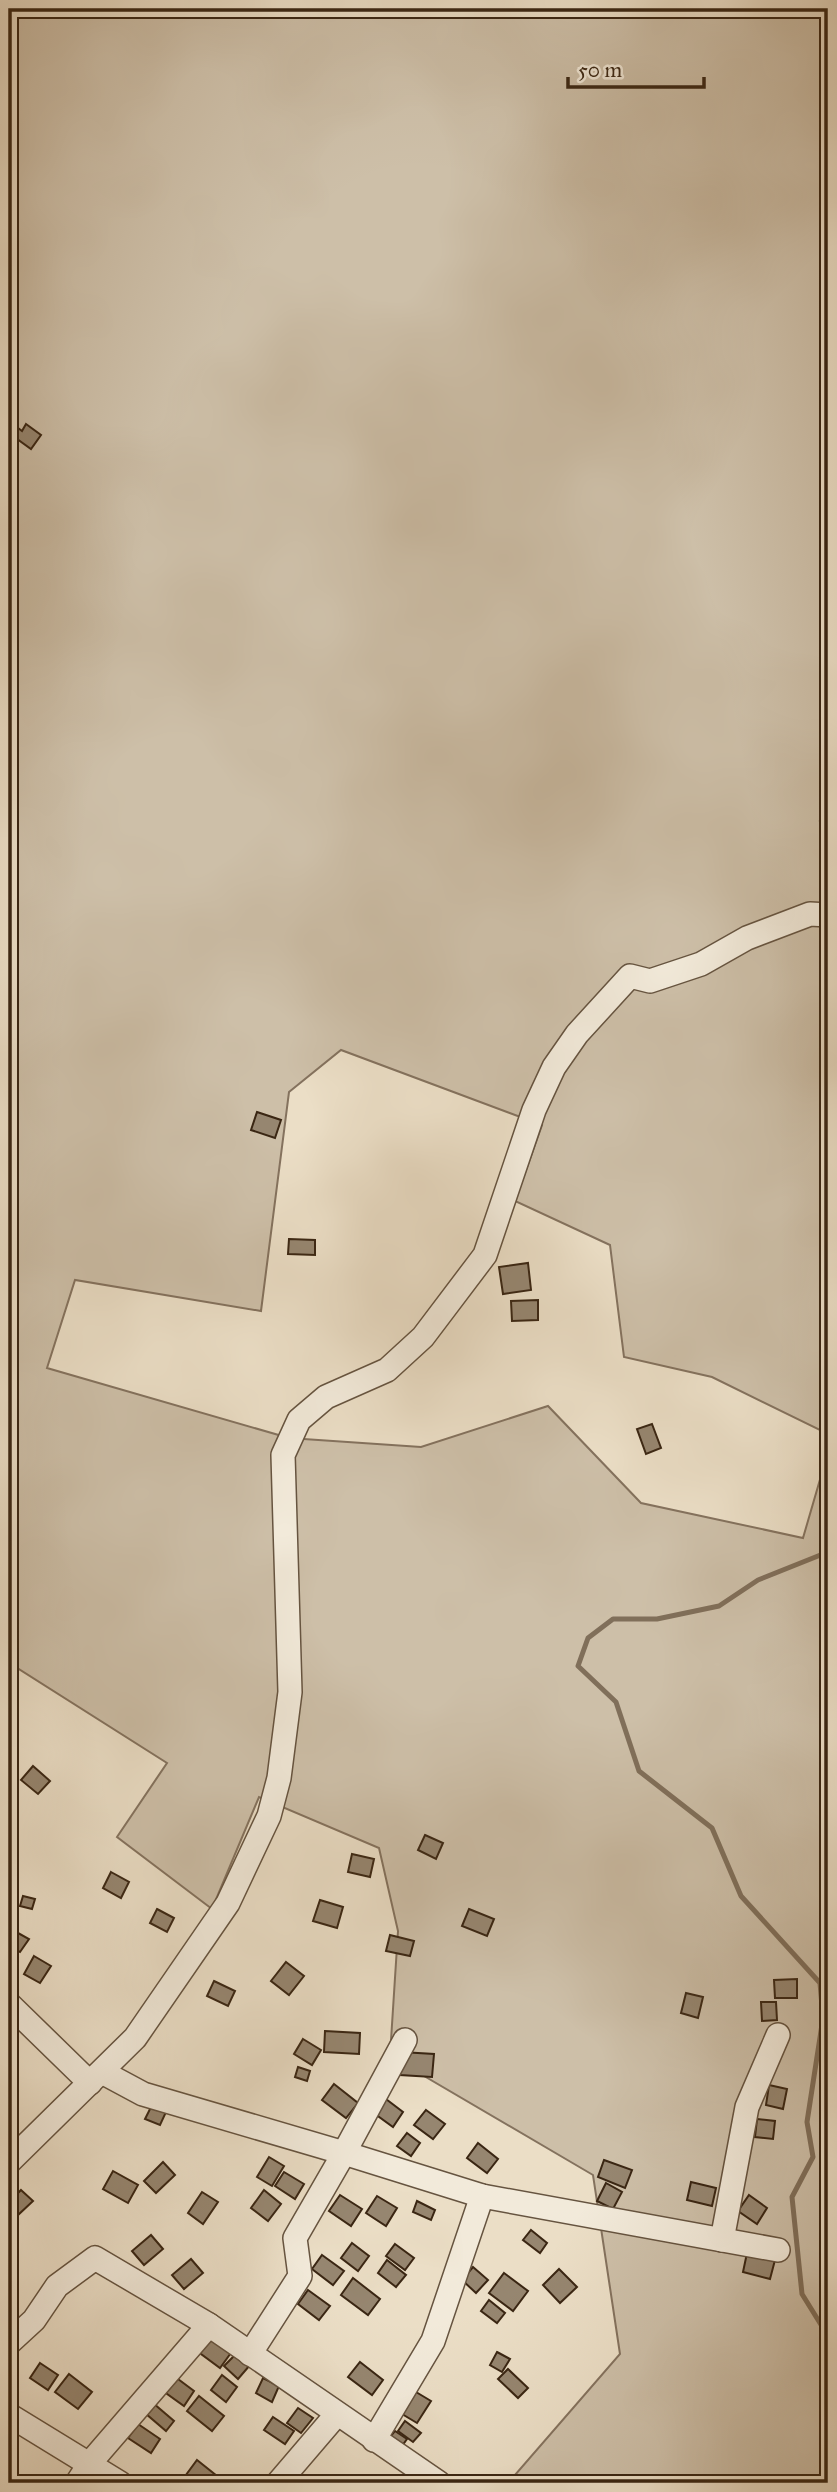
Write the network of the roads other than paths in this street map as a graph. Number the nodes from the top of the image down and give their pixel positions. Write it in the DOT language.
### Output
graph roads {
  1 [pos="828,915"];
  2 [pos="9,2004"];
  3 [pos="778,2035"];
  4 [pos="405,2040"];
  5 [pos="96,2078"];
  6 [pos="344,2153"];
  7 [pos="9,2162"];
  8 [pos="482,2196"];
  9 [pos="722,2240"];
  10 [pos="778,2250"];
  11 [pos="209,2325"];
  12 [pos="9,2343"];
  13 [pos="250,2354"];
  14 [pos="337,2414"];
  15 [pos="9,2415"];
  16 [pos="374,2440"];
  17 [pos="90,2463"];
  18 [pos="77,2483"];
  19 [pos="120,2483"];
  20 [pos="278,2483"];
  21 [pos="439,2483"];
  1 -- 5 [label="street"];
  2 -- 5 [label="street"];
  3 -- 9 [label="street"];
  4 -- 6 [label="street"];
  5 -- 6 [label="street"];
  5 -- 7 [label="street"];
  6 -- 8 [label="street"];
  6 -- 13 [label="street"];
  8 -- 9 [label="street"];
  8 -- 16 [label="street"];
  9 -- 10 [label="street"];
  11 -- 12 [label="street"];
  11 -- 13 [label="street"];
  11 -- 17 [label="street"];
  13 -- 14 [label="street"];
  14 -- 16 [label="street"];
  14 -- 20 [label="street"];
  15 -- 17 [label="street"];
  16 -- 21 [label="street"];
  17 -- 18 [label="street"];
  17 -- 19 [label="street"];
}
